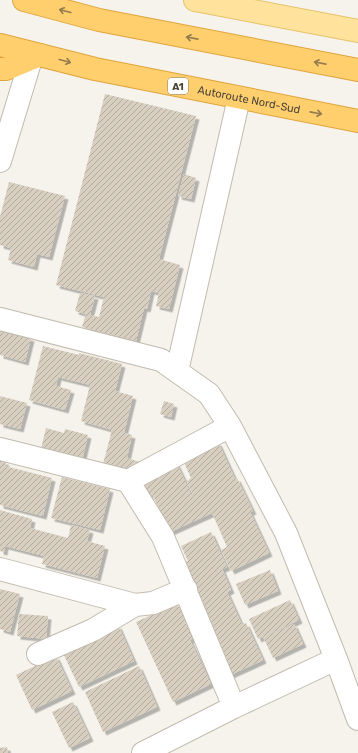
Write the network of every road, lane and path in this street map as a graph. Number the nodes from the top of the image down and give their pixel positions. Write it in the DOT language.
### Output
graph roads {
  1 [pos="24,0"];
  2 [pos="195,0"];
  3 [pos="358,31"];
  4 [pos="0,45"];
  5 [pos="35,57"];
  6 [pos="0,69"];
  7 [pos="358,70"];
  8 [pos="239,98"];
  9 [pos="358,122"];
  10 [pos="0,162"];
  11 [pos="0,319"];
  12 [pos="177,371"];
  13 [pos="230,426"];
  14 [pos="0,449"];
  15 [pos="128,480"];
  16 [pos="0,569"];
  17 [pos="186,589"];
  18 [pos="135,605"];
  19 [pos="38,654"];
  20 [pos="336,659"];
  21 [pos="234,707"];
  22 [pos="358,719"];
  23 [pos="143,753"];
  7 -- 1 [label="highway, one-way"];
  2 -- 3 [label="main road"];
  4 -- 5 [label="highway, Autoroute Nord-Sud / A1"];
  5 -- 6 [label="highway"];
  5 -- 8 [label="highway, Autoroute Nord-Sud / A1, one-way"];
  5 -- 10 [label="street"];
  8 -- 9 [label="highway, Autoroute Nord-Sud / A1, one-way"];
  8 -- 12 [label="street"];
  11 -- 12 [label="street"];
  12 -- 13 [label="street"];
  13 -- 15 [label="street"];
  13 -- 20 [label="street"];
  14 -- 15 [label="street"];
  15 -- 17 [label="street"];
  16 -- 18 [label="street"];
  17 -- 18 [label="street"];
  17 -- 21 [label="street"];
  18 -- 19 [label="street"];
  20 -- 21 [label="street"];
  20 -- 22 [label="street"];
  21 -- 23 [label="street"];
}
